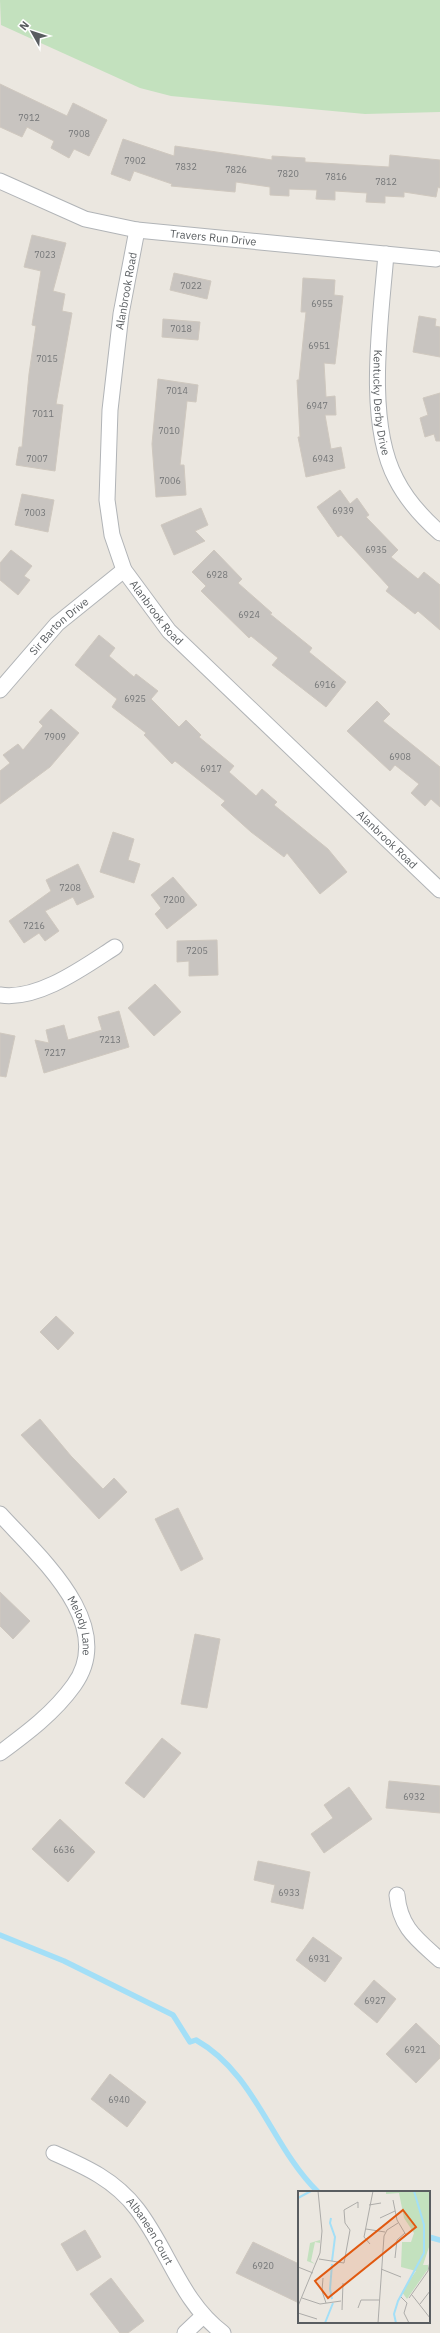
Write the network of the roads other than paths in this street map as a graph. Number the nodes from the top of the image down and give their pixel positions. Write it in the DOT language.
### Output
graph roads {
  1 [pos="0,181"];
  2 [pos="137,230"];
  3 [pos="386,254"];
  4 [pos="436,259"];
  5 [pos="440,533"];
  6 [pos="124,570"];
  7 [pos="0,690"];
  8 [pos="440,890"];
  9 [pos="115,947"];
  10 [pos="0,995"];
  11 [pos="0,1514"];
  12 [pos="0,1753"];
  13 [pos="398,1895"];
  14 [pos="440,1960"];
  15 [pos="54,2153"];
  16 [pos="203,2316"];
  17 [pos="185,2333"];
  18 [pos="223,2333"];
  1 -- 2 [label="street, Travers Run Drive"];
  2 -- 3 [label="street, Travers Run Drive"];
  2 -- 6 [label="street, Alanbrook Road"];
  3 -- 4 [label="street, Travers Run Drive"];
  3 -- 5 [label="street, Kentucky Derby Drive"];
  6 -- 7 [label="street, Sir Barton Drive"];
  6 -- 8 [label="street, Alanbrook Road"];
  9 -- 10 [label="street"];
  11 -- 12 [label="street, Melody Lane"];
  13 -- 14 [label="street"];
  15 -- 16 [label="street, Albaneen Court"];
  16 -- 17 [label="street"];
  16 -- 18 [label="street, Albaneen Court"];
}
